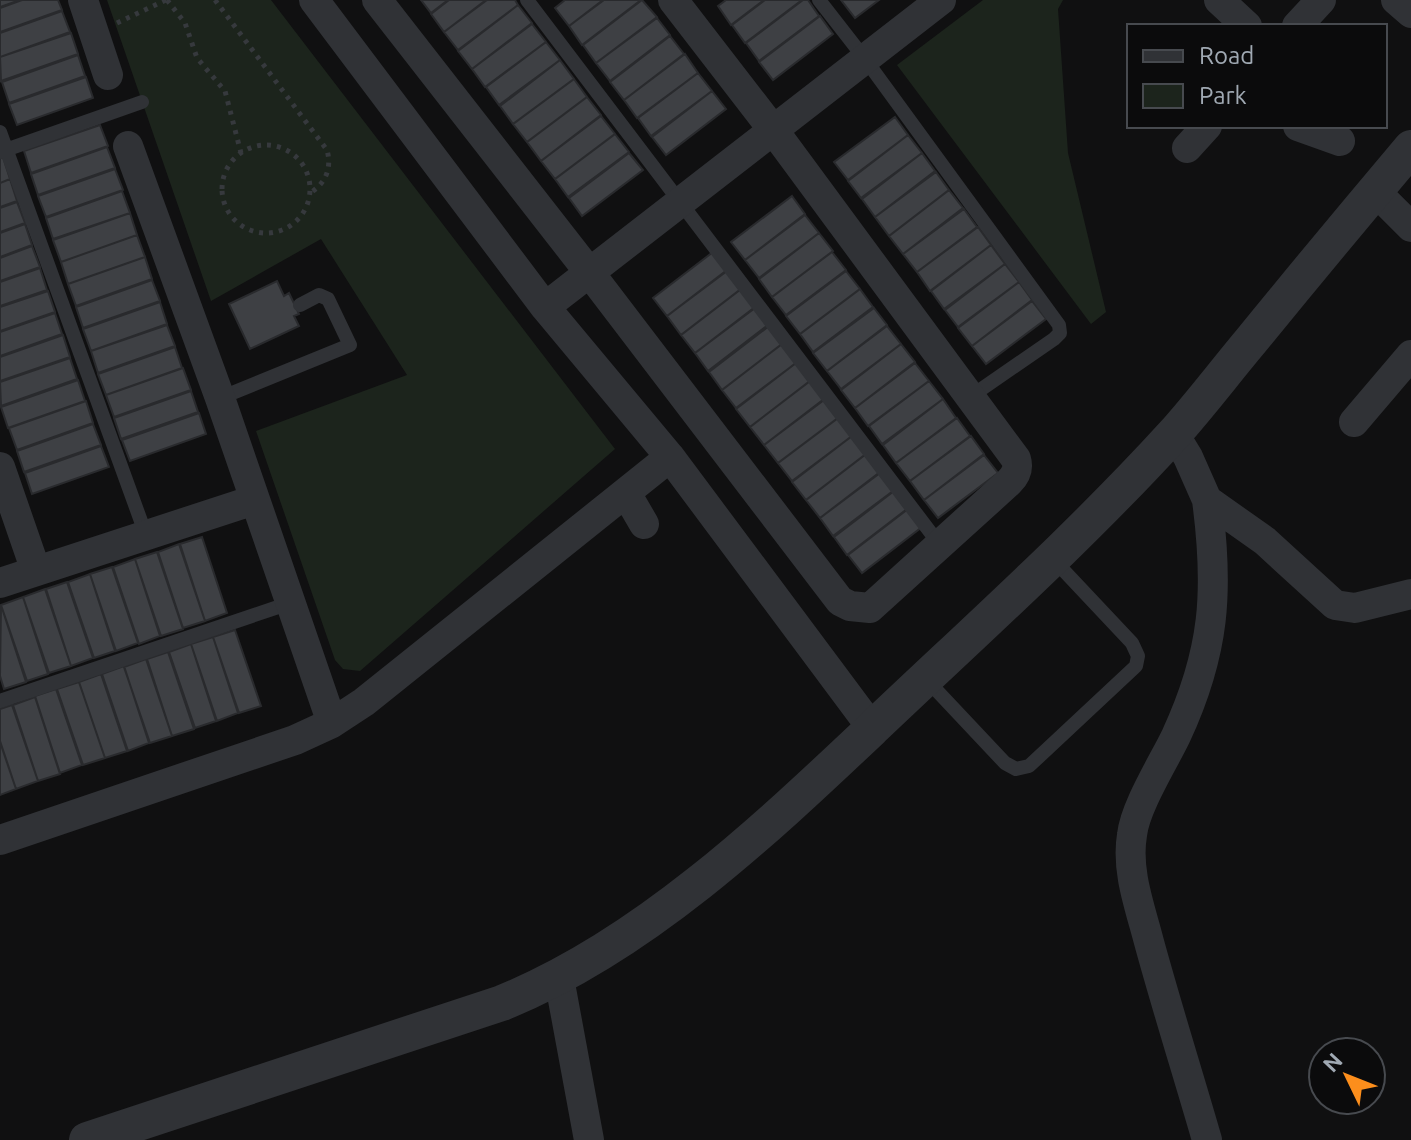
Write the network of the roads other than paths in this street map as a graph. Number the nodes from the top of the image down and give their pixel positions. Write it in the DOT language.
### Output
graph roads {
  1 [pos="83,0"];
  2 [pos="314,0"];
  3 [pos="377,0"];
  4 [pos="527,0"];
  5 [pos="673,0"];
  6 [pos="819,0"];
  7 [pos="941,0"];
  8 [pos="1219,0"];
  9 [pos="1321,0"];
  10 [pos="1396,0"];
  11 [pos="1411,13"];
  12 [pos="1245,24"];
  13 [pos="1299,24"];
  14 [pos="865,59"];
  15 [pos="108,75"];
  16 [pos="142,102"];
  17 [pos="1304,128"];
  18 [pos="774,131"];
  19 [pos="0,132"];
  20 [pos="1340,141"];
  21 [pos="128,146"];
  22 [pos="1411,148"];
  23 [pos="3,151"];
  24 [pos="1375,191"];
  25 [pos="680,203"];
  26 [pos="1411,227"];
  27 [pos="589,272"];
  28 [pos="300,305"];
  29 [pos="545,307"];
  30 [pos="1411,355"];
  31 [pos="970,397"];
  32 [pos="220,398"];
  33 [pos="1354,422"];
  34 [pos="1174,434"];
  35 [pos="670,457"];
  36 [pos="0,467"];
  37 [pos="626,493"];
  38 [pos="254,500"];
  39 [pos="1207,500"];
  40 [pos="644,524"];
  41 [pos="146,535"];
  42 [pos="940,545"];
  43 [pos="1052,558"];
  44 [pos="36,571"];
  45 [pos="0,583"];
  46 [pos="1411,594"];
  47 [pos="290,603"];
  48 [pos="925,678"];
  49 [pos="0,701"];
  50 [pos="332,723"];
  51 [pos="872,728"];
  52 [pos="2,833"];
  53 [pos="559,978"];
  54 [pos="87,1140"];
  55 [pos="589,1140"];
  56 [pos="1207,1140"];
  1 -- 15 [label="street"];
  2 -- 29 [label="street"];
  3 -- 27 [label="street"];
  4 -- 25 [label="lane"];
  5 -- 18 [label="street"];
  6 -- 14 [label="lane"];
  7 -- 14 [label="street"];
  8 -- 12 [label="street"];
  9 -- 13 [label="street"];
  10 -- 11 [label="street"];
  14 -- 18 [label="street"];
  14 -- 31 [label="lane"];
  16 -- 23 [label="lane"];
  17 -- 20 [label="street"];
  18 -- 25 [label="street"];
  18 -- 31 [label="street"];
  19 -- 23 [label="lane"];
  21 -- 32 [label="street"];
  22 -- 24 [label="street"];
  23 -- 41 [label="lane"];
  24 -- 26 [label="street"];
  24 -- 34 [label="street"];
  25 -- 27 [label="street"];
  25 -- 42 [label="lane"];
  27 -- 29 [label="street"];
  27 -- 42 [label="street"];
  28 -- 32 [label="lane"];
  29 -- 35 [label="street"];
  30 -- 33 [label="street"];
  31 -- 42 [label="street"];
  32 -- 38 [label="street"];
  34 -- 39 [label="street"];
  34 -- 43 [label="street"];
  35 -- 37 [label="street"];
  35 -- 51 [label="street"];
  36 -- 44 [label="street"];
  37 -- 40 [label="street"];
  37 -- 50 [label="street"];
  38 -- 41 [label="street"];
  38 -- 47 [label="street"];
  39 -- 46 [label="street"];
  39 -- 56 [label="street"];
  41 -- 44 [label="street"];
  43 -- 48 [label="street"];
  43 -- 48 [label="lane"];
  44 -- 45 [label="street"];
  47 -- 49 [label="lane"];
  47 -- 50 [label="street"];
  48 -- 51 [label="street"];
  50 -- 52 [label="street"];
  51 -- 53 [label="street"];
  53 -- 54 [label="street"];
  53 -- 55 [label="street"];
}
